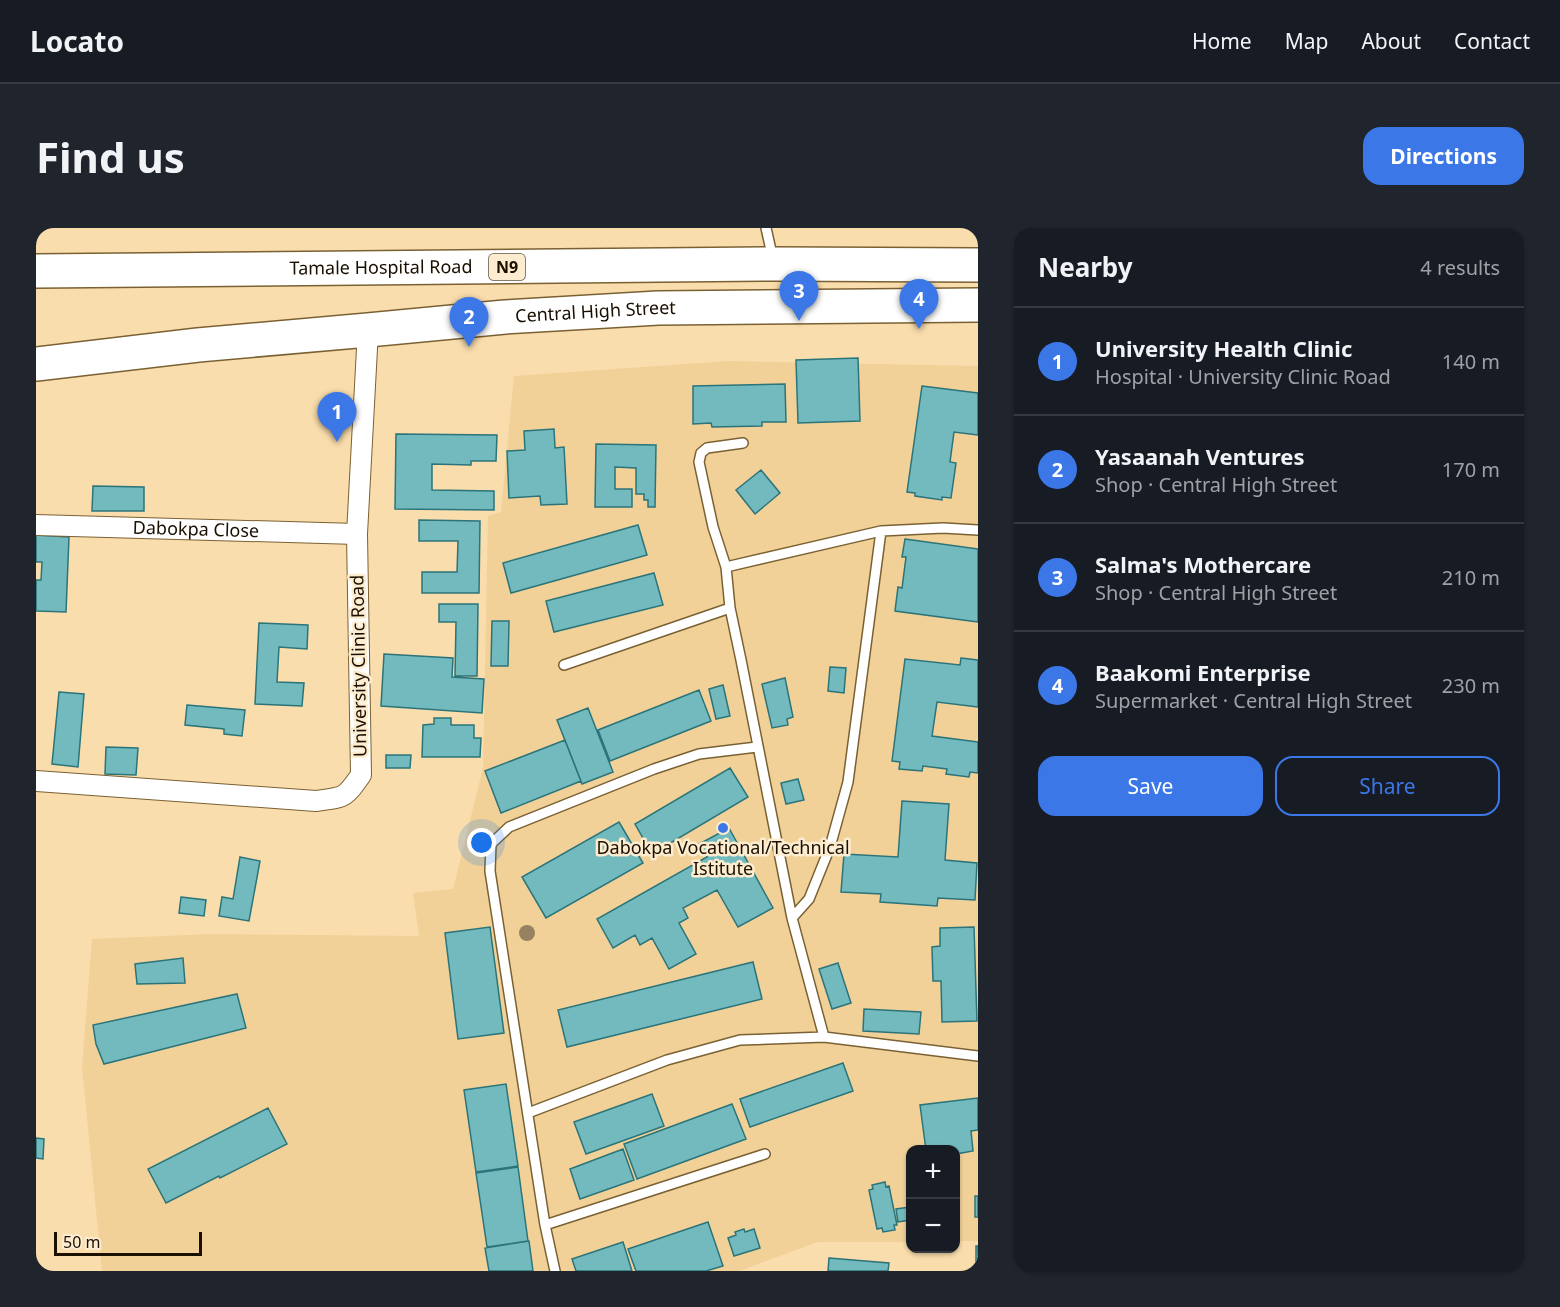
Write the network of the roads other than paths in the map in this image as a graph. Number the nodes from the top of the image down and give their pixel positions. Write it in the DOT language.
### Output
graph roads {
  1 [pos="766,228"];
  2 [pos="775,264"];
  3 [pos="978,265"];
  4 [pos="36,271"];
  5 [pos="978,305"];
  6 [pos="368,330"];
  7 [pos="36,364"];
  8 [pos="743,443"];
  9 [pos="36,525"];
  10 [pos="978,530"];
  11 [pos="882,531"];
  12 [pos="357,534"];
  13 [pos="726,567"];
  14 [pos="730,608"];
  15 [pos="564,665"];
  16 [pos="758,747"];
  17 [pos="36,781"];
  18 [pos="792,918"];
  19 [pos="824,1037"];
  20 [pos="978,1056"];
  21 [pos="528,1113"];
  22 [pos="765,1154"];
  23 [pos="545,1225"];
  24 [pos="555,1271"];
  1 -- 2 [label="lane"];
  2 -- 3 [label="highway, Tamale Hospital Road / N9"];
  2 -- 4 [label="highway, Tamale Hospital Road / N9"];
  5 -- 6 [label="highway, Central High Street"];
  6 -- 7 [label="highway, Central High Street"];
  6 -- 12 [label="street, University Clinic Road"];
  8 -- 13 [label="lane"];
  9 -- 12 [label="street, Dabokpa Close"];
  10 -- 11 [label="lane"];
  11 -- 13 [label="lane"];
  11 -- 18 [label="lane"];
  12 -- 17 [label="street, University Clinic Road"];
  13 -- 14 [label="lane"];
  14 -- 15 [label="lane"];
  14 -- 16 [label="lane"];
  16 -- 18 [label="lane"];
  16 -- 21 [label="lane"];
  18 -- 19 [label="lane"];
  19 -- 20 [label="lane"];
  19 -- 21 [label="lane"];
  21 -- 23 [label="lane"];
  22 -- 23 [label="lane"];
  23 -- 24 [label="lane"];
}
